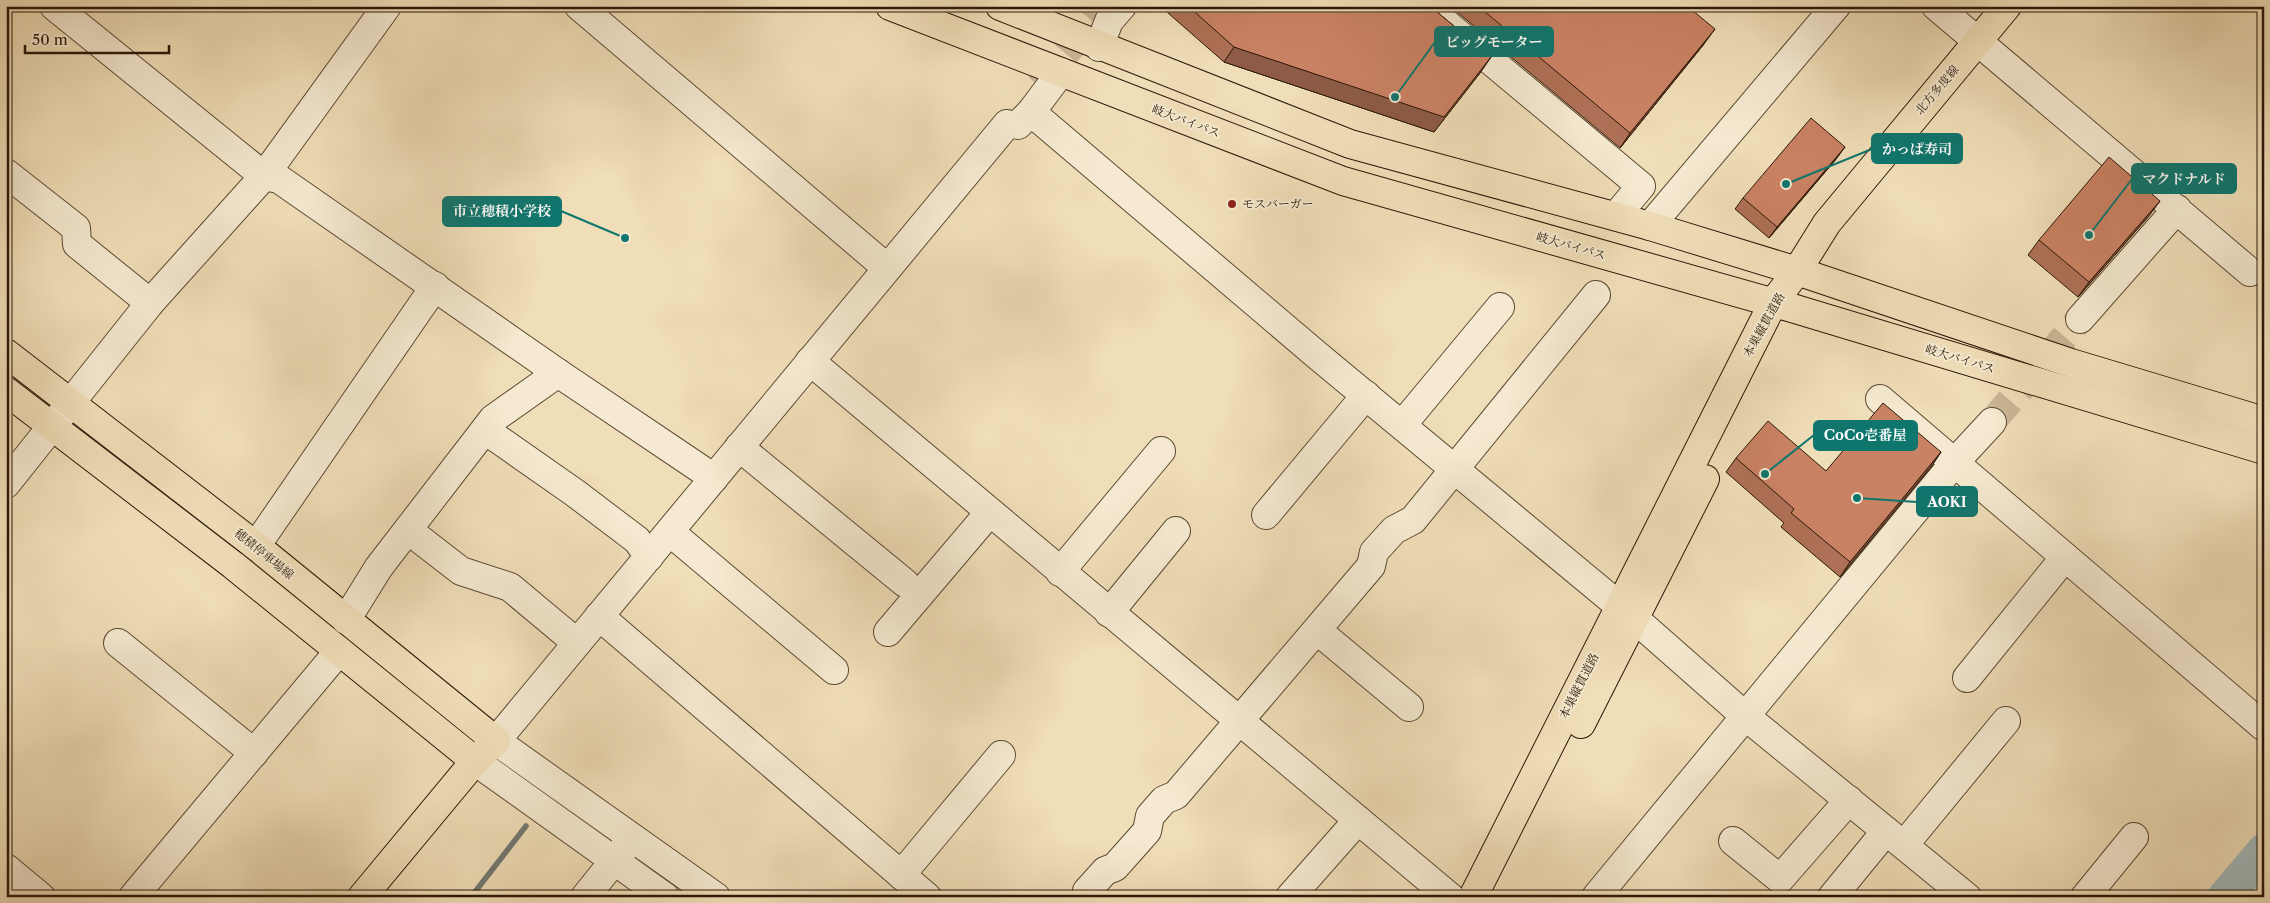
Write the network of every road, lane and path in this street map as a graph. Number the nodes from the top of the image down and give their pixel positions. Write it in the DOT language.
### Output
graph roads {
  1 [pos="54,6"];
  2 [pos="387,6"];
  3 [pos="579,6"];
  4 [pos="890,6"];
  5 [pos="1000,6"];
  6 [pos="1122,6"];
  7 [pos="1425,6"];
  8 [pos="1836,6"];
  9 [pos="1936,6"];
  10 [pos="2007,6"];
  11 [pos="1978,42"];
  12 [pos="1099,47"];
  13 [pos="1061,72"];
  14 [pos="1019,118"];
  15 [pos="6,172"];
  16 [pos="264,176"];
  17 [pos="2177,209"];
  18 [pos="1616,216"];
  19 [pos="1650,226"];
  20 [pos="888,268"];
  21 [pos="1797,271"];
  22 [pos="2250,272"];
  23 [pos="435,286"];
  24 [pos="1596,295"];
  25 [pos="150,302"];
  26 [pos="1782,306"];
  27 [pos="1500,307"];
  28 [pos="2080,319"];
  29 [pos="6,353"];
  30 [pos="810,361"];
  31 [pos="558,373"];
  32 [pos="6,392"];
  33 [pos="1366,395"];
  34 [pos="1880,399"];
  35 [pos="70,402"];
  36 [pos="2264,421"];
  37 [pos="1992,422"];
  38 [pos="1402,425"];
  39 [pos="51,426"];
  40 [pos="485,430"];
  41 [pos="739,447"];
  42 [pos="2264,450"];
  43 [pos="1161,451"];
  44 [pos="1955,462"];
  45 [pos="1454,469"];
  46 [pos="714,478"];
  47 [pos="6,484"];
  48 [pos="989,513"];
  49 [pos="1266,515"];
  50 [pos="408,530"];
  51 [pos="1176,531"];
  52 [pos="670,532"];
  53 [pos="256,546"];
  54 [pos="649,557"];
  55 [pos="2065,557"];
  56 [pos="1060,572"];
  57 [pos="905,583"];
  58 [pos="1109,613"];
  59 [pos="1626,614"];
  60 [pos="600,616"];
  61 [pos="346,620"];
  62 [pos="1318,631"];
  63 [pos="888,632"];
  64 [pos="118,643"];
  65 [pos="577,643"];
  66 [pos="339,650"];
  67 [pos="834,670"];
  68 [pos="1968,678"];
  69 [pos="1409,707"];
  70 [pos="1744,715"];
  71 [pos="1240,721"];
  72 [pos="2006,722"];
  73 [pos="2263,726"];
  74 [pos="496,741"];
  75 [pos="254,753"];
  76 [pos="1001,754"];
  77 [pos="475,761"];
  78 [pos="1849,800"];
  79 [pos="1358,820"];
  80 [pos="2134,837"];
  81 [pos="632,838"];
  82 [pos="1895,838"];
  83 [pos="1733,841"];
  84 [pos="613,862"];
  85 [pos="6,868"];
  86 [pos="901,875"];
  87 [pos="41,897"];
  88 [pos="134,897"];
  89 [pos="362,897"];
  90 [pos="585,897"];
  91 [pos="664,897"];
  92 [pos="716,897"];
  93 [pos="927,897"];
  94 [pos="1087,897"];
  95 [pos="1290,897"];
  96 [pos="1450,897"];
  97 [pos="1473,897"];
  98 [pos="1494,897"];
  99 [pos="1596,897"];
  100 [pos="1832,897"];
  101 [pos="1967,897"];
  102 [pos="2085,897"];
  1 -- 16 [label="street"];
  2 -- 16 [label="street"];
  3 -- 20 [label="street"];
  4 -- 13 [label="main road, 岐大バイパス"];
  5 -- 12 [label="main road"];
  6 -- 12 [label="street"];
  7 -- 18 [label="street"];
  8 -- 19 [label="street"];
  9 -- 11 [label="street"];
  10 -- 11 [label="main road, 北方多度線"];
  11 -- 17 [label="street"];
  11 -- 21 [label="main road, 北方多度線"];
  12 -- 18 [label="main road"];
  13 -- 14 [label="street"];
  13 -- 26 [label="main road, 岐大バイパス"];
  14 -- 20 [label="street"];
  14 -- 33 [label="street"];
  15 -- 25 [label="street"];
  16 -- 23 [label="street"];
  16 -- 25 [label="street"];
  17 -- 22 [label="street"];
  17 -- 28 [label="street"];
  18 -- 19 [label="main road"];
  19 -- 21 [label="main road"];
  20 -- 30 [label="street"];
  21 -- 26 [label="main road, 本巣縦貫道路"];
  21 -- 36 [label="main road"];
  23 -- 31 [label="street"];
  23 -- 53 [label="street"];
  24 -- 45 [label="street"];
  25 -- 35 [label="street"];
  26 -- 42 [label="main road, 岐大バイパス"];
  26 -- 59 [label="main road, 本巣縦貫道路"];
  27 -- 38 [label="street"];
  29 -- 35 [label="main road, 穂積停車場線"];
  30 -- 41 [label="street"];
  30 -- 48 [label="street"];
  31 -- 40 [label="street"];
  31 -- 46 [label="street"];
  32 -- 39 [label="main road"];
  33 -- 38 [label="street"];
  33 -- 49 [label="street"];
  34 -- 44 [label="street"];
  35 -- 39 [label="street"];
  35 -- 53 [label="main road, 穂積停車場線"];
  37 -- 44 [label="street"];
  38 -- 45 [label="street"];
  39 -- 47 [label="street"];
  39 -- 66 [label="main road"];
  40 -- 50 [label="street"];
  40 -- 54 [label="street"];
  41 -- 46 [label="street"];
  41 -- 57 [label="street"];
  43 -- 56 [label="street"];
  44 -- 55 [label="street"];
  44 -- 70 [label="street"];
  45 -- 59 [label="street"];
  45 -- 62 [label="street"];
  46 -- 52 [label="street"];
  48 -- 56 [label="street"];
  48 -- 63 [label="street"];
  50 -- 61 [label="street"];
  50 -- 65 [label="street"];
  51 -- 58 [label="street"];
  52 -- 54 [label="street"];
  52 -- 67 [label="street"];
  53 -- 61 [label="main road, 穂積停車場線"];
  54 -- 60 [label="street"];
  55 -- 68 [label="street"];
  55 -- 73 [label="street"];
  56 -- 58 [label="street"];
  58 -- 71 [label="street"];
  59 -- 70 [label="street"];
  59 -- 97 [label="main road, 本巣縦貫道路"];
  59 -- 98 [label="main road, 本巣縦貫道路"];
  60 -- 65 [label="street"];
  60 -- 86 [label="street"];
  61 -- 74 [label="main road, 穂積停車場線"];
  62 -- 69 [label="street"];
  62 -- 71 [label="street"];
  64 -- 75 [label="street"];
  65 -- 74 [label="street"];
  66 -- 75 [label="street"];
  66 -- 77 [label="main road"];
  70 -- 78 [label="street"];
  70 -- 99 [label="street"];
  71 -- 79 [label="street"];
  71 -- 94 [label="street"];
  72 -- 82 [label="street"];
  74 -- 77 [label="main road"];
  74 -- 81 [label="street"];
  75 -- 88 [label="street"];
  76 -- 86 [label="street"];
  77 -- 84 [label="street"];
  77 -- 89 [label="main road"];
  78 -- 82 [label="street"];
  78 -- 83 [label="street"];
  79 -- 95 [label="street"];
  79 -- 96 [label="street"];
  80 -- 102 [label="street"];
  81 -- 84 [label="street"];
  81 -- 92 [label="street"];
  82 -- 100 [label="street"];
  82 -- 101 [label="street"];
  84 -- 90 [label="street"];
  84 -- 91 [label="street"];
  85 -- 87 [label="street"];
  86 -- 93 [label="street"];
}
